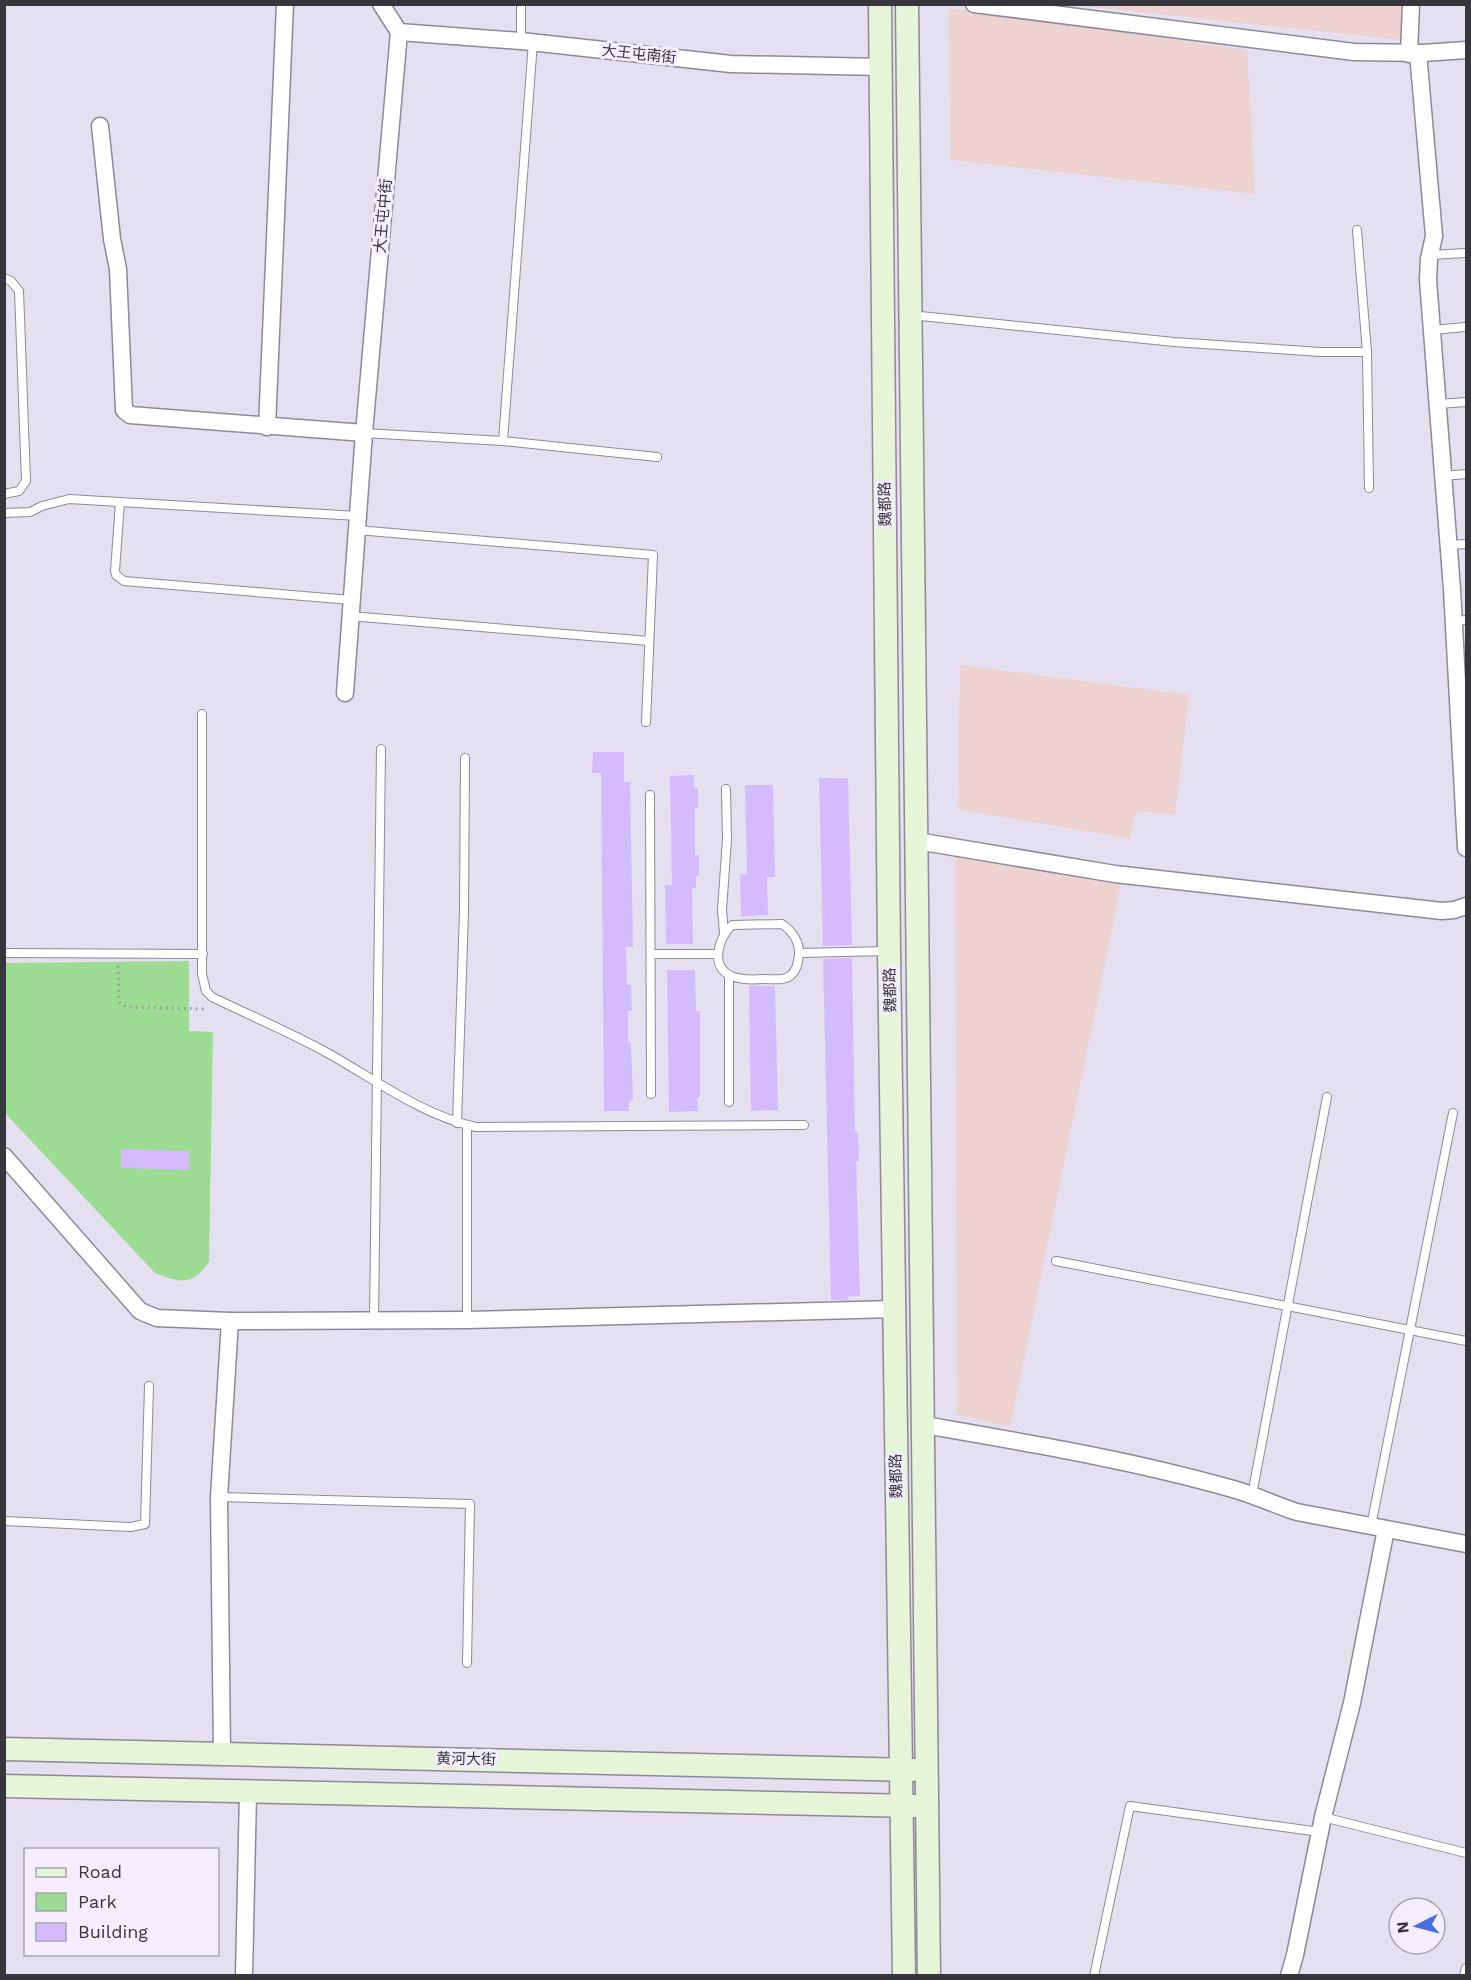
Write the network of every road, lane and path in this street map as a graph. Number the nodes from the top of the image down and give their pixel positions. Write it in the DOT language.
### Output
graph roads {
  1 [pos="285,4"];
  2 [pos="381,4"];
  3 [pos="521,4"];
  4 [pos="880,4"];
  5 [pos="907,4"];
  6 [pos="975,4"];
  7 [pos="1411,4"];
  8 [pos="399,32"];
  9 [pos="527,42"];
  10 [pos="1467,50"];
  11 [pos="1414,54"];
  12 [pos="880,67"];
  13 [pos="100,126"];
  14 [pos="1357,230"];
  15 [pos="1467,253"];
  16 [pos="1430,255"];
  17 [pos="4,278"];
  18 [pos="911,315"];
  19 [pos="1467,327"];
  20 [pos="1432,330"];
  21 [pos="1367,352"];
  22 [pos="1467,402"];
  23 [pos="1438,404"];
  24 [pos="267,427"];
  25 [pos="364,433"];
  26 [pos="502,441"];
  27 [pos="657,457"];
  28 [pos="1467,474"];
  29 [pos="1443,476"];
  30 [pos="1369,488"];
  31 [pos="4,494"];
  32 [pos="120,502"];
  33 [pos="4,513"];
  34 [pos="357,523"];
  35 [pos="1467,544"];
  36 [pos="1448,545"];
  37 [pos="351,608"];
  38 [pos="1460,620"];
  39 [pos="650,641"];
  40 [pos="345,693"];
  41 [pos="1462,694"];
  42 [pos="202,714"];
  43 [pos="646,722"];
  44 [pos="381,749"];
  45 [pos="465,758"];
  46 [pos="1464,771"];
  47 [pos="726,789"];
  48 [pos="650,795"];
  49 [pos="917,840"];
  50 [pos="1466,843"];
  51 [pos="1467,848"];
  52 [pos="1467,906"];
  53 [pos="724,933"];
  54 [pos="889,951"];
  55 [pos="4,953"];
  56 [pos="118,953"];
  57 [pos="799,953"];
  58 [pos="202,954"];
  59 [pos="651,954"];
  60 [pos="717,954"];
  61 [pos="729,975"];
  62 [pos="238,1010"];
  63 [pos="377,1081"];
  64 [pos="651,1095"];
  65 [pos="1327,1097"];
  66 [pos="729,1102"];
  67 [pos="1453,1113"];
  68 [pos="457,1123"];
  69 [pos="467,1125"];
  70 [pos="804,1125"];
  71 [pos="4,1155"];
  72 [pos="1056,1261"];
  73 [pos="1288,1306"];
  74 [pos="894,1309"];
  75 [pos="374,1320"];
  76 [pos="467,1320"];
  77 [pos="230,1321"];
  78 [pos="1410,1330"];
  79 [pos="1467,1341"];
  80 [pos="149,1386"];
  81 [pos="924,1425"];
  82 [pos="1252,1496"];
  83 [pos="219,1497"];
  84 [pos="4,1521"];
  85 [pos="1379,1527"];
  86 [pos="1467,1544"];
  87 [pos="467,1663"];
  88 [pos="4,1749"];
  89 [pos="222,1754"];
  90 [pos="899,1769"];
  91 [pos="927,1770"];
  92 [pos="4,1786"];
  93 [pos="248,1792"];
  94 [pos="900,1805"];
  95 [pos="926,1807"];
  96 [pos="1321,1824"];
  97 [pos="1467,1853"];
  98 [pos="1467,1968"];
  99 [pos="244,1976"];
  100 [pos="904,1976"];
  101 [pos="929,1976"];
  102 [pos="1094,1976"];
  103 [pos="1289,1976"];
  104 [pos="1464,1976"];
  1 -- 24 [label="street"];
  2 -- 8 [label="street"];
  3 -- 9 [label="lane"];
  4 -- 12 [label="main road, 魏都路"];
  5 -- 18 [label="main road, 魏都路"];
  6 -- 11 [label="street"];
  7 -- 11 [label="street"];
  8 -- 9 [label="street, 大王屯南街"];
  8 -- 25 [label="street, 大王屯中街"];
  9 -- 12 [label="street, 大王屯南街"];
  9 -- 26 [label="lane"];
  10 -- 11 [label="street"];
  11 -- 16 [label="street"];
  12 -- 54 [label="main road, 魏都路"];
  13 -- 24 [label="street"];
  14 -- 21 [label="lane"];
  15 -- 16 [label="lane"];
  16 -- 20 [label="street"];
  17 -- 31 [label="lane"];
  18 -- 21 [label="lane"];
  18 -- 49 [label="main road, 魏都路"];
  19 -- 20 [label="lane"];
  20 -- 23 [label="street"];
  21 -- 30 [label="lane"];
  22 -- 23 [label="lane"];
  23 -- 29 [label="street"];
  24 -- 25 [label="street"];
  25 -- 26 [label="lane"];
  25 -- 34 [label="street, 大王屯中街"];
  26 -- 27 [label="lane"];
  28 -- 29 [label="lane"];
  29 -- 36 [label="street"];
  32 -- 33 [label="lane"];
  32 -- 34 [label="lane"];
  32 -- 37 [label="lane"];
  34 -- 37 [label="street, 大王屯中街"];
  34 -- 39 [label="lane"];
  35 -- 36 [label="lane"];
  36 -- 38 [label="street"];
  37 -- 39 [label="lane"];
  37 -- 40 [label="street, 大王屯中街"];
  38 -- 41 [label="street"];
  39 -- 43 [label="lane"];
  41 -- 46 [label="street"];
  42 -- 58 [label="lane"];
  44 -- 63 [label="lane"];
  45 -- 68 [label="lane"];
  46 -- 50 [label="street"];
  47 -- 53 [label="lane"];
  48 -- 59 [label="lane"];
  49 -- 52 [label="street"];
  49 -- 81 [label="main road, 魏都路"];
  50 -- 51 [label="street"];
  53 -- 57 [label="lane"];
  53 -- 60 [label="lane"];
  54 -- 57 [label="lane"];
  54 -- 74 [label="main road, 魏都路"];
  55 -- 56 [label="lane"];
  56 -- 58 [label="lane"];
  56 -- 62 [label="path"];
  57 -- 61 [label="lane"];
  58 -- 62 [label="lane"];
  59 -- 60 [label="lane"];
  59 -- 64 [label="lane"];
  60 -- 61 [label="lane"];
  61 -- 66 [label="lane"];
  62 -- 63 [label="lane"];
  63 -- 68 [label="lane"];
  63 -- 75 [label="lane"];
  65 -- 73 [label="lane"];
  67 -- 78 [label="lane"];
  68 -- 69 [label="lane"];
  69 -- 70 [label="lane"];
  69 -- 76 [label="lane"];
  71 -- 77 [label="street"];
  72 -- 73 [label="lane"];
  73 -- 78 [label="lane"];
  73 -- 82 [label="lane"];
  74 -- 76 [label="street"];
  74 -- 90 [label="main road, 魏都路"];
  75 -- 76 [label="street"];
  75 -- 77 [label="street"];
  77 -- 83 [label="street"];
  78 -- 79 [label="lane"];
  78 -- 85 [label="lane"];
  80 -- 84 [label="lane"];
  81 -- 82 [label="street"];
  81 -- 91 [label="main road, 魏都路"];
  82 -- 85 [label="street"];
  83 -- 87 [label="lane"];
  83 -- 89 [label="street"];
  85 -- 86 [label="street"];
  85 -- 96 [label="street"];
  88 -- 89 [label="main road, 黄河大街"];
  89 -- 90 [label="main road, 黄河大街"];
  90 -- 91 [label="main road, 黄河大街"];
  90 -- 94 [label="main road, 魏都路"];
  91 -- 95 [label="main road, 魏都路"];
  92 -- 93 [label="main road"];
  93 -- 94 [label="main road"];
  93 -- 99 [label="street"];
  94 -- 95 [label="main road"];
  94 -- 100 [label="main road, 魏都路"];
  95 -- 101 [label="main road, 魏都路"];
  96 -- 97 [label="lane"];
  96 -- 102 [label="lane"];
  96 -- 103 [label="street"];
  98 -- 104 [label="lane"];
}
